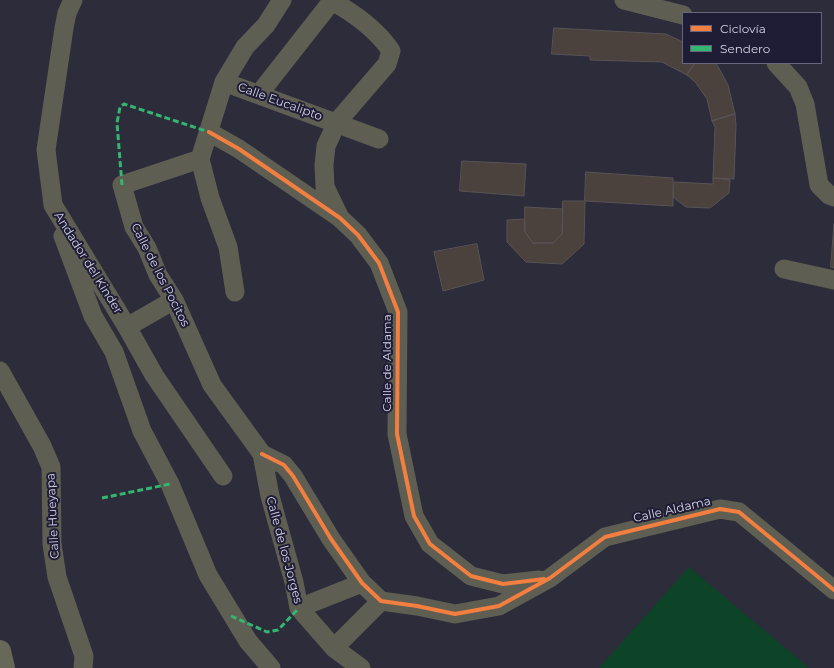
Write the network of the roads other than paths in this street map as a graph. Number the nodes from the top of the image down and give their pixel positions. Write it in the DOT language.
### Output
graph roads {
  1 [pos="73,0"];
  2 [pos="282,0"];
  3 [pos="331,0"];
  4 [pos="624,0"];
  5 [pos="682,15"];
  6 [pos="777,64"];
  7 [pos="224,82"];
  8 [pos="259,94"];
  9 [pos="337,122"];
  10 [pos="209,132"];
  11 [pos="379,139"];
  12 [pos="200,159"];
  13 [pos="834,197"];
  14 [pos="53,205"];
  15 [pos="340,218"];
  16 [pos="784,269"];
  17 [pos="834,280"];
  18 [pos="235,292"];
  19 [pos="174,300"];
  20 [pos="127,327"];
  21 [pos="0,371"];
  22 [pos="262,454"];
  23 [pos="223,476"];
  24 [pos="550,578"];
  25 [pos="362,583"];
  26 [pos="834,590"];
  27 [pos="381,601"];
  28 [pos="299,608"];
  29 [pos="334,648"];
  30 [pos="0,651"];
  31 [pos="4,668"];
  32 [pos="83,668"];
  33 [pos="271,668"];
  34 [pos="361,668"];
  1 -- 14 [label="street, Andador del Kinder"];
  2 -- 7 [label="street"];
  3 -- 8 [label="street"];
  3 -- 9 [label="street"];
  4 -- 5 [label="street"];
  6 -- 13 [label="street"];
  7 -- 8 [label="street, Calle Eucalipto"];
  7 -- 10 [label="street"];
  8 -- 9 [label="street, Calle Eucalipto"];
  9 -- 11 [label="street, Calle Eucalipto"];
  9 -- 15 [label="street"];
  10 -- 12 [label="street"];
  10 -- 15 [label="street, Calle de Aldama"];
  12 -- 18 [label="street"];
  12 -- 19 [label="street, Calle de los Pocitos"];
  14 -- 20 [label="street, Andador del Kinder"];
  14 -- 33 [label="street"];
  15 -- 24 [label="street, Calle de Aldama"];
  16 -- 17 [label="street"];
  19 -- 20 [label="street"];
  19 -- 22 [label="street, Calle de los Pocitos"];
  20 -- 23 [label="street, Andador del Kinder"];
  21 -- 32 [label="street, Calle Hueyapa"];
  22 -- 25 [label="street"];
  22 -- 28 [label="street, Calle de los Jorges"];
  24 -- 26 [label="street, Calle Aldama"];
  24 -- 27 [label="street, Calle Aldama"];
  25 -- 27 [label="street"];
  25 -- 28 [label="street"];
  27 -- 29 [label="street"];
  28 -- 29 [label="street, Calle de los Jorges"];
  29 -- 34 [label="street, Calle de los Jorges"];
  30 -- 31 [label="main road"];
}
